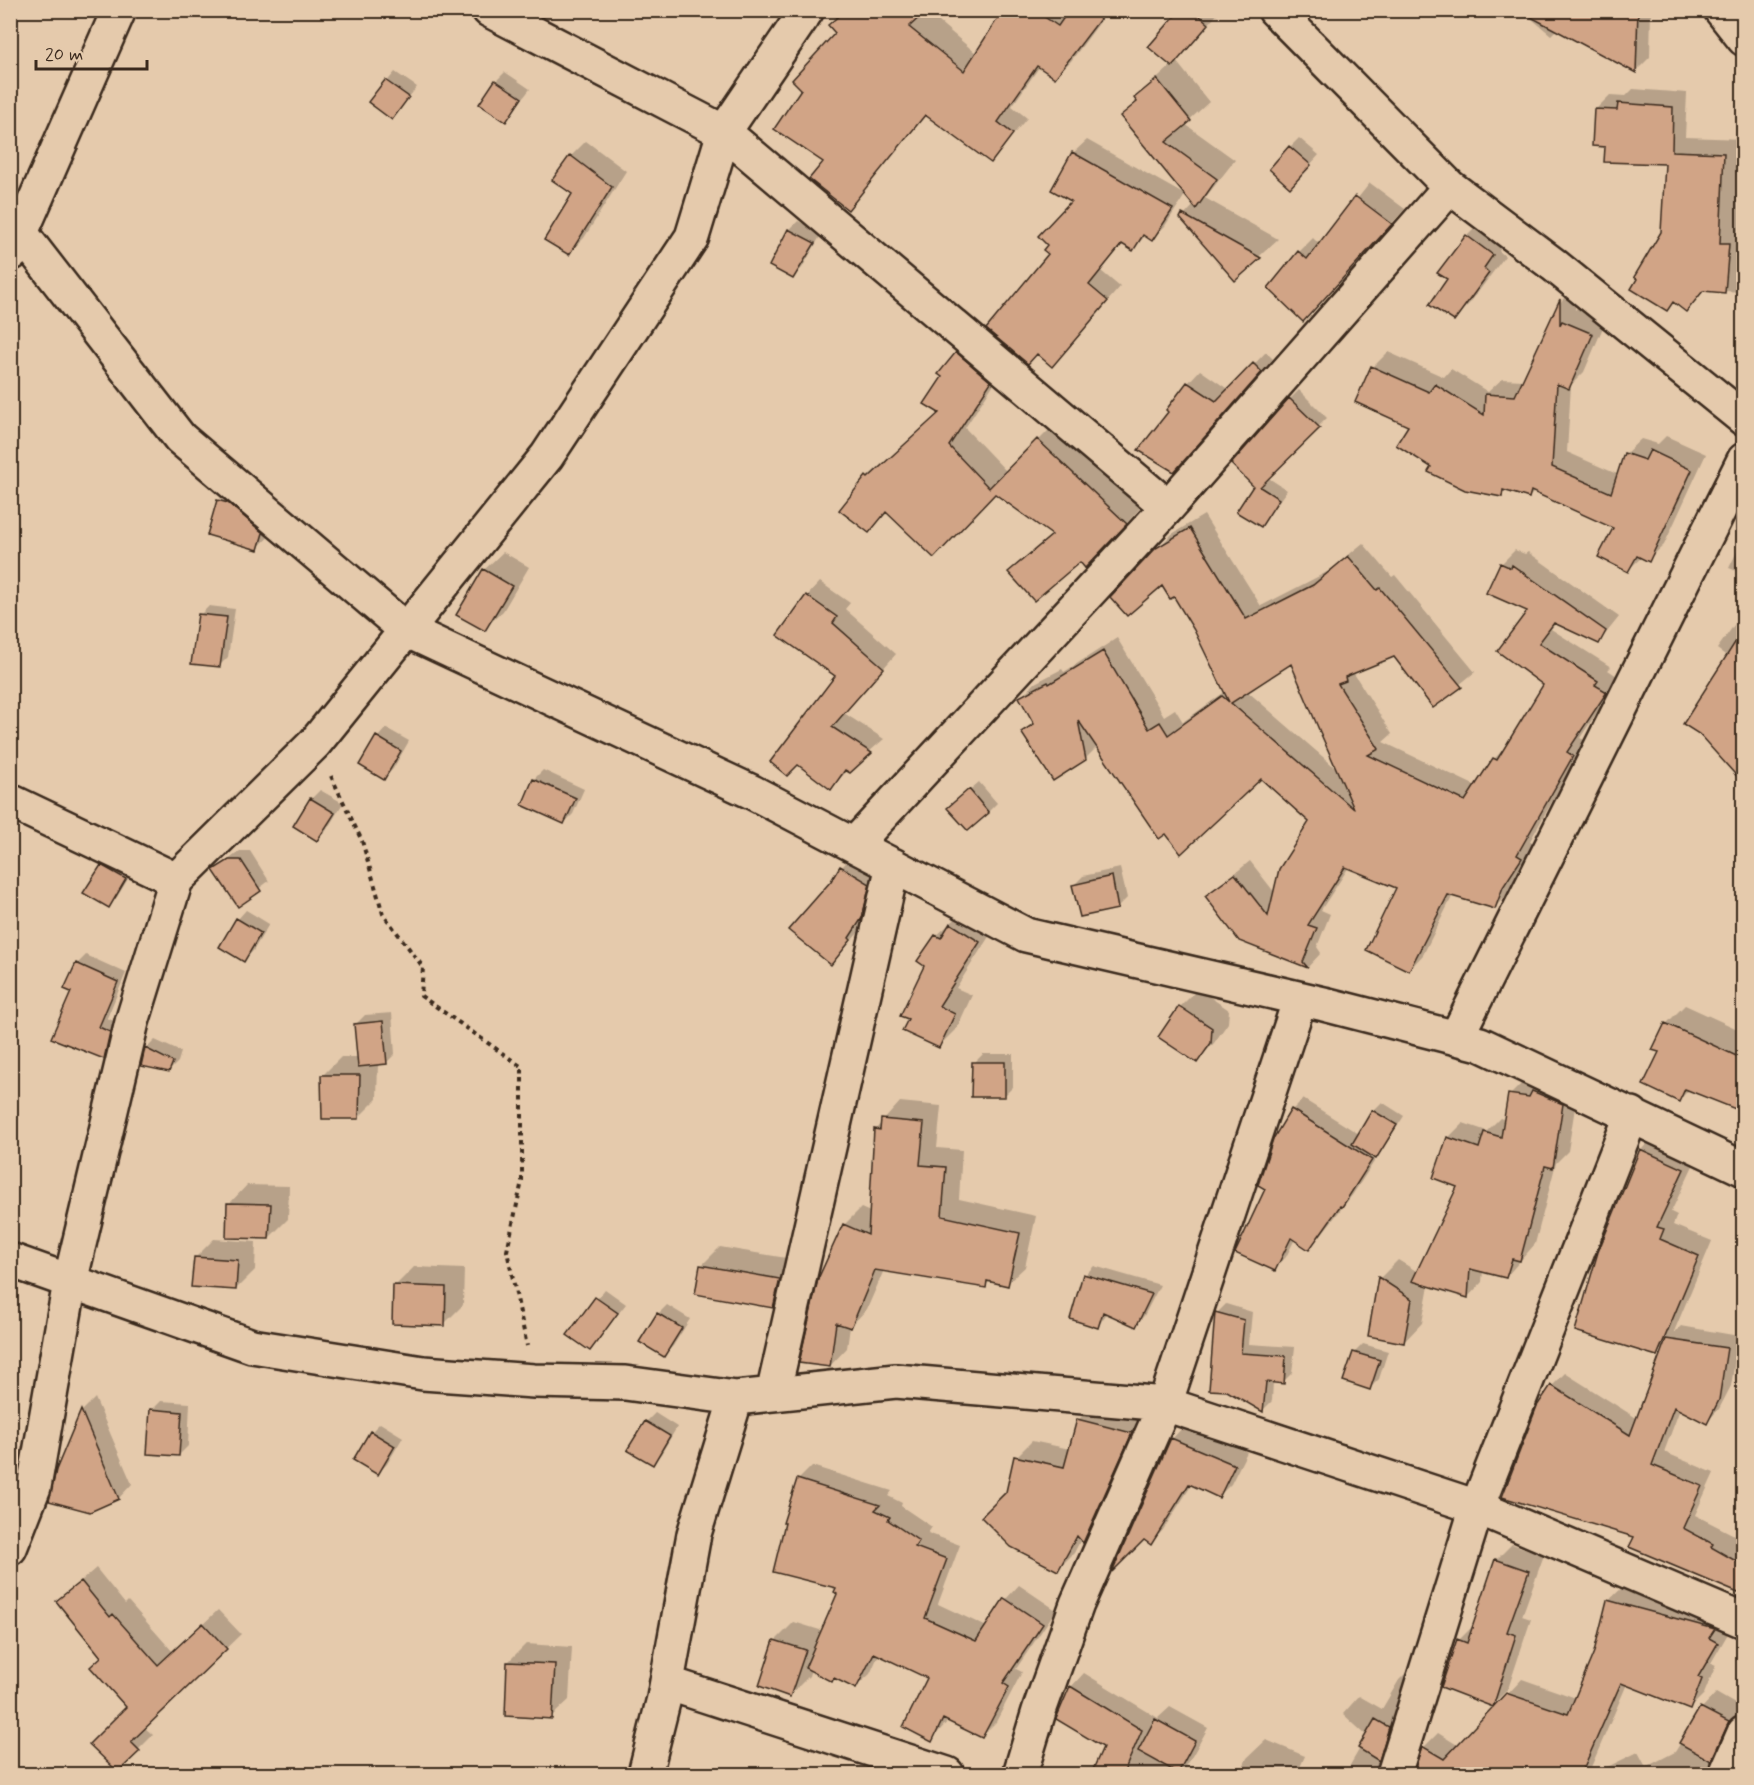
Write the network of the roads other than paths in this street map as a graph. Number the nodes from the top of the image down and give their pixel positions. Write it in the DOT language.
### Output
graph roads {
  1 [pos="119,10"];
  2 [pos="489,10"];
  3 [pos="807,10"];
  4 [pos="1275,10"];
  5 [pos="1721,10"];
  6 [pos="1743,39"];
  7 [pos="724,132"];
  8 [pos="1450,187"];
  9 [pos="16,244"];
  10 [pos="1743,418"];
  11 [pos="1743,460"];
  12 [pos="1167,507"];
  13 [pos="406,630"];
  14 [pos="10,801"];
  15 [pos="854,845"];
  16 [pos="893,865"];
  17 [pos="176,880"];
  18 [pos="1300,999"];
  19 [pos="1456,1038"];
  20 [pos="1632,1114"];
  21 [pos="1743,1169"];
  22 [pos="10,1260"];
  23 [pos="70,1282"];
  24 [pos="773,1394"];
  25 [pos="736,1398"];
  26 [pos="1165,1404"];
  27 [pos="1477,1507"];
  28 [pos="10,1548"];
  29 [pos="1743,1621"];
  30 [pos="667,1683"];
  31 [pos="1743,1733"];
  32 [pos="645,1774"];
  33 [pos="947,1774"];
  34 [pos="1020,1774"];
  35 [pos="1394,1774"];
  36 [pos="1726,1774"];
  1 -- 9 [label="street"];
  2 -- 7 [label="street"];
  3 -- 7 [label="street"];
  4 -- 8 [label="street"];
  5 -- 6 [label="street"];
  7 -- 12 [label="street"];
  7 -- 13 [label="street"];
  8 -- 10 [label="street"];
  8 -- 12 [label="street"];
  9 -- 13 [label="street"];
  11 -- 19 [label="street"];
  12 -- 15 [label="street"];
  13 -- 15 [label="street"];
  13 -- 17 [label="street"];
  14 -- 17 [label="street"];
  15 -- 16 [label="street"];
  16 -- 18 [label="street"];
  16 -- 24 [label="street"];
  17 -- 23 [label="street"];
  18 -- 19 [label="street"];
  18 -- 26 [label="street"];
  19 -- 20 [label="street"];
  20 -- 21 [label="street"];
  20 -- 27 [label="street"];
  22 -- 23 [label="street"];
  23 -- 25 [label="street"];
  23 -- 28 [label="street"];
  24 -- 25 [label="street"];
  24 -- 26 [label="street"];
  25 -- 30 [label="street"];
  26 -- 27 [label="street"];
  26 -- 34 [label="street"];
  27 -- 29 [label="street"];
  27 -- 35 [label="street"];
  30 -- 32 [label="street"];
  30 -- 33 [label="street"];
  31 -- 36 [label="street"];
}
